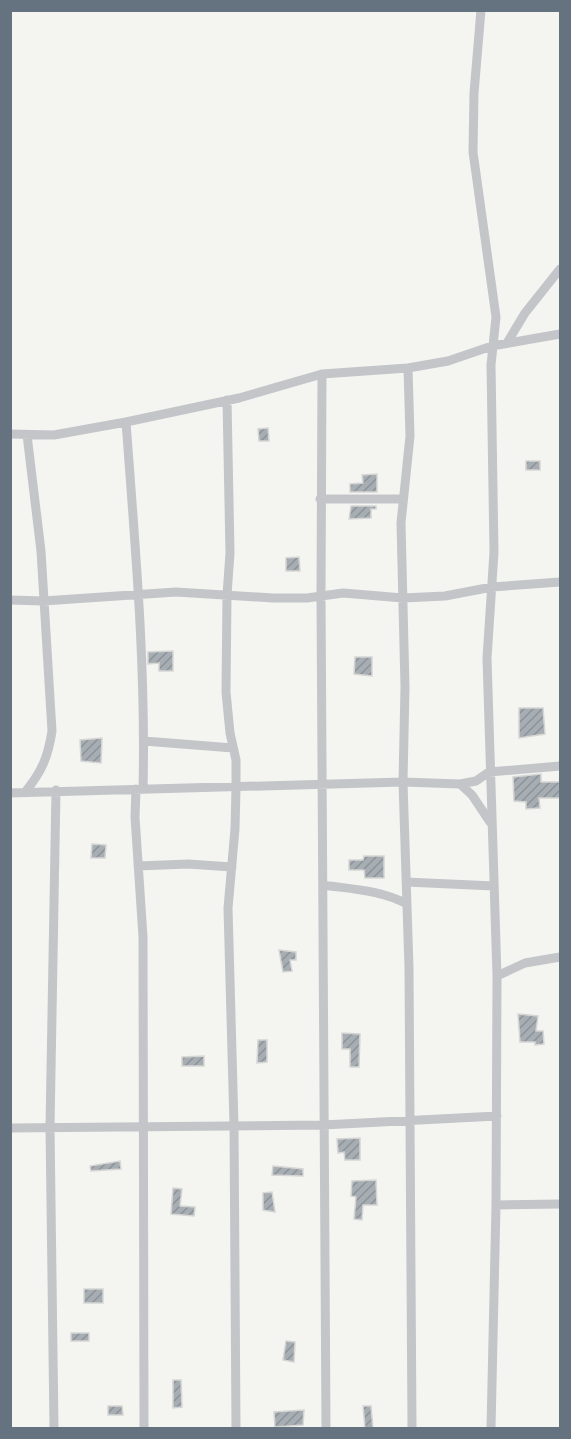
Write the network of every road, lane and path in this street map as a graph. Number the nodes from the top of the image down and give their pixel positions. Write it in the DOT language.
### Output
graph roads {
  1 [pos="481,10"];
  2 [pos="561,269"];
  3 [pos="561,334"];
  4 [pos="507,343"];
  5 [pos="492,346"];
  6 [pos="408,368"];
  7 [pos="322,374"];
  8 [pos="227,400"];
  9 [pos="126,422"];
  10 [pos="10,434"];
  11 [pos="27,435"];
  12 [pos="320,499"];
  13 [pos="402,499"];
  14 [pos="561,582"];
  15 [pos="492,587"];
  16 [pos="139,595"];
  17 [pos="226,595"];
  18 [pos="321,596"];
  19 [pos="403,598"];
  20 [pos="10,600"];
  21 [pos="43,601"];
  22 [pos="144,741"];
  23 [pos="233,748"];
  24 [pos="561,766"];
  25 [pos="489,772"];
  26 [pos="403,782"];
  27 [pos="322,784"];
  28 [pos="460,784"];
  29 [pos="236,787"];
  30 [pos="139,789"];
  31 [pos="56,790"];
  32 [pos="26,791"];
  33 [pos="10,793"];
  34 [pos="491,823"];
  35 [pos="138,866"];
  36 [pos="232,867"];
  37 [pos="406,882"];
  38 [pos="323,885"];
  39 [pos="494,886"];
  40 [pos="407,904"];
  41 [pos="561,957"];
  42 [pos="497,976"];
  43 [pos="497,1116"];
  44 [pos="409,1121"];
  45 [pos="234,1125"];
  46 [pos="323,1125"];
  47 [pos="50,1127"];
  48 [pos="142,1127"];
  49 [pos="10,1128"];
  50 [pos="496,1204"];
  51 [pos="561,1204"];
  52 [pos="54,1428"];
  53 [pos="144,1428"];
  54 [pos="236,1428"];
  55 [pos="326,1428"];
  56 [pos="412,1428"];
  57 [pos="491,1428"];
  1 -- 5 [label="street"];
  2 -- 4 [label="street"];
  3 -- 4 [label="street"];
  4 -- 5 [label="street"];
  5 -- 6 [label="street"];
  5 -- 15 [label="street"];
  6 -- 7 [label="street"];
  6 -- 13 [label="street"];
  7 -- 8 [label="street"];
  7 -- 12 [label="street"];
  8 -- 9 [label="street"];
  8 -- 17 [label="street"];
  9 -- 11 [label="street"];
  9 -- 16 [label="street"];
  10 -- 11 [label="street"];
  11 -- 21 [label="street"];
  12 -- 13 [label="street"];
  12 -- 18 [label="street"];
  13 -- 19 [label="street"];
  14 -- 15 [label="street"];
  15 -- 19 [label="street"];
  15 -- 25 [label="street"];
  16 -- 17 [label="street"];
  16 -- 21 [label="street"];
  16 -- 22 [label="street"];
  17 -- 18 [label="street"];
  17 -- 23 [label="street"];
  18 -- 19 [label="street"];
  18 -- 27 [label="street"];
  19 -- 26 [label="street"];
  20 -- 21 [label="street"];
  21 -- 32 [label="street"];
  22 -- 23 [label="street"];
  22 -- 30 [label="street"];
  23 -- 29 [label="street"];
  24 -- 25 [label="street"];
  25 -- 28 [label="street"];
  25 -- 34 [label="street"];
  26 -- 27 [label="street"];
  26 -- 28 [label="street"];
  26 -- 37 [label="street"];
  27 -- 29 [label="street"];
  27 -- 38 [label="street"];
  28 -- 34 [label="street"];
  29 -- 30 [label="street"];
  29 -- 36 [label="street"];
  30 -- 31 [label="street"];
  30 -- 35 [label="street"];
  31 -- 32 [label="street"];
  31 -- 47 [label="street"];
  32 -- 33 [label="street"];
  34 -- 39 [label="street"];
  35 -- 36 [label="street"];
  35 -- 48 [label="street"];
  36 -- 45 [label="street"];
  37 -- 39 [label="street"];
  37 -- 40 [label="street"];
  38 -- 40 [label="street"];
  38 -- 46 [label="street"];
  39 -- 42 [label="street"];
  40 -- 44 [label="street"];
  41 -- 42 [label="street"];
  42 -- 43 [label="street"];
  43 -- 44 [label="street"];
  43 -- 50 [label="street"];
  44 -- 46 [label="street"];
  44 -- 56 [label="street"];
  45 -- 46 [label="street"];
  45 -- 48 [label="street"];
  45 -- 54 [label="street"];
  46 -- 55 [label="street"];
  47 -- 48 [label="street"];
  47 -- 49 [label="street"];
  47 -- 52 [label="street"];
  48 -- 53 [label="street"];
  50 -- 51 [label="street"];
  50 -- 57 [label="street"];
}
